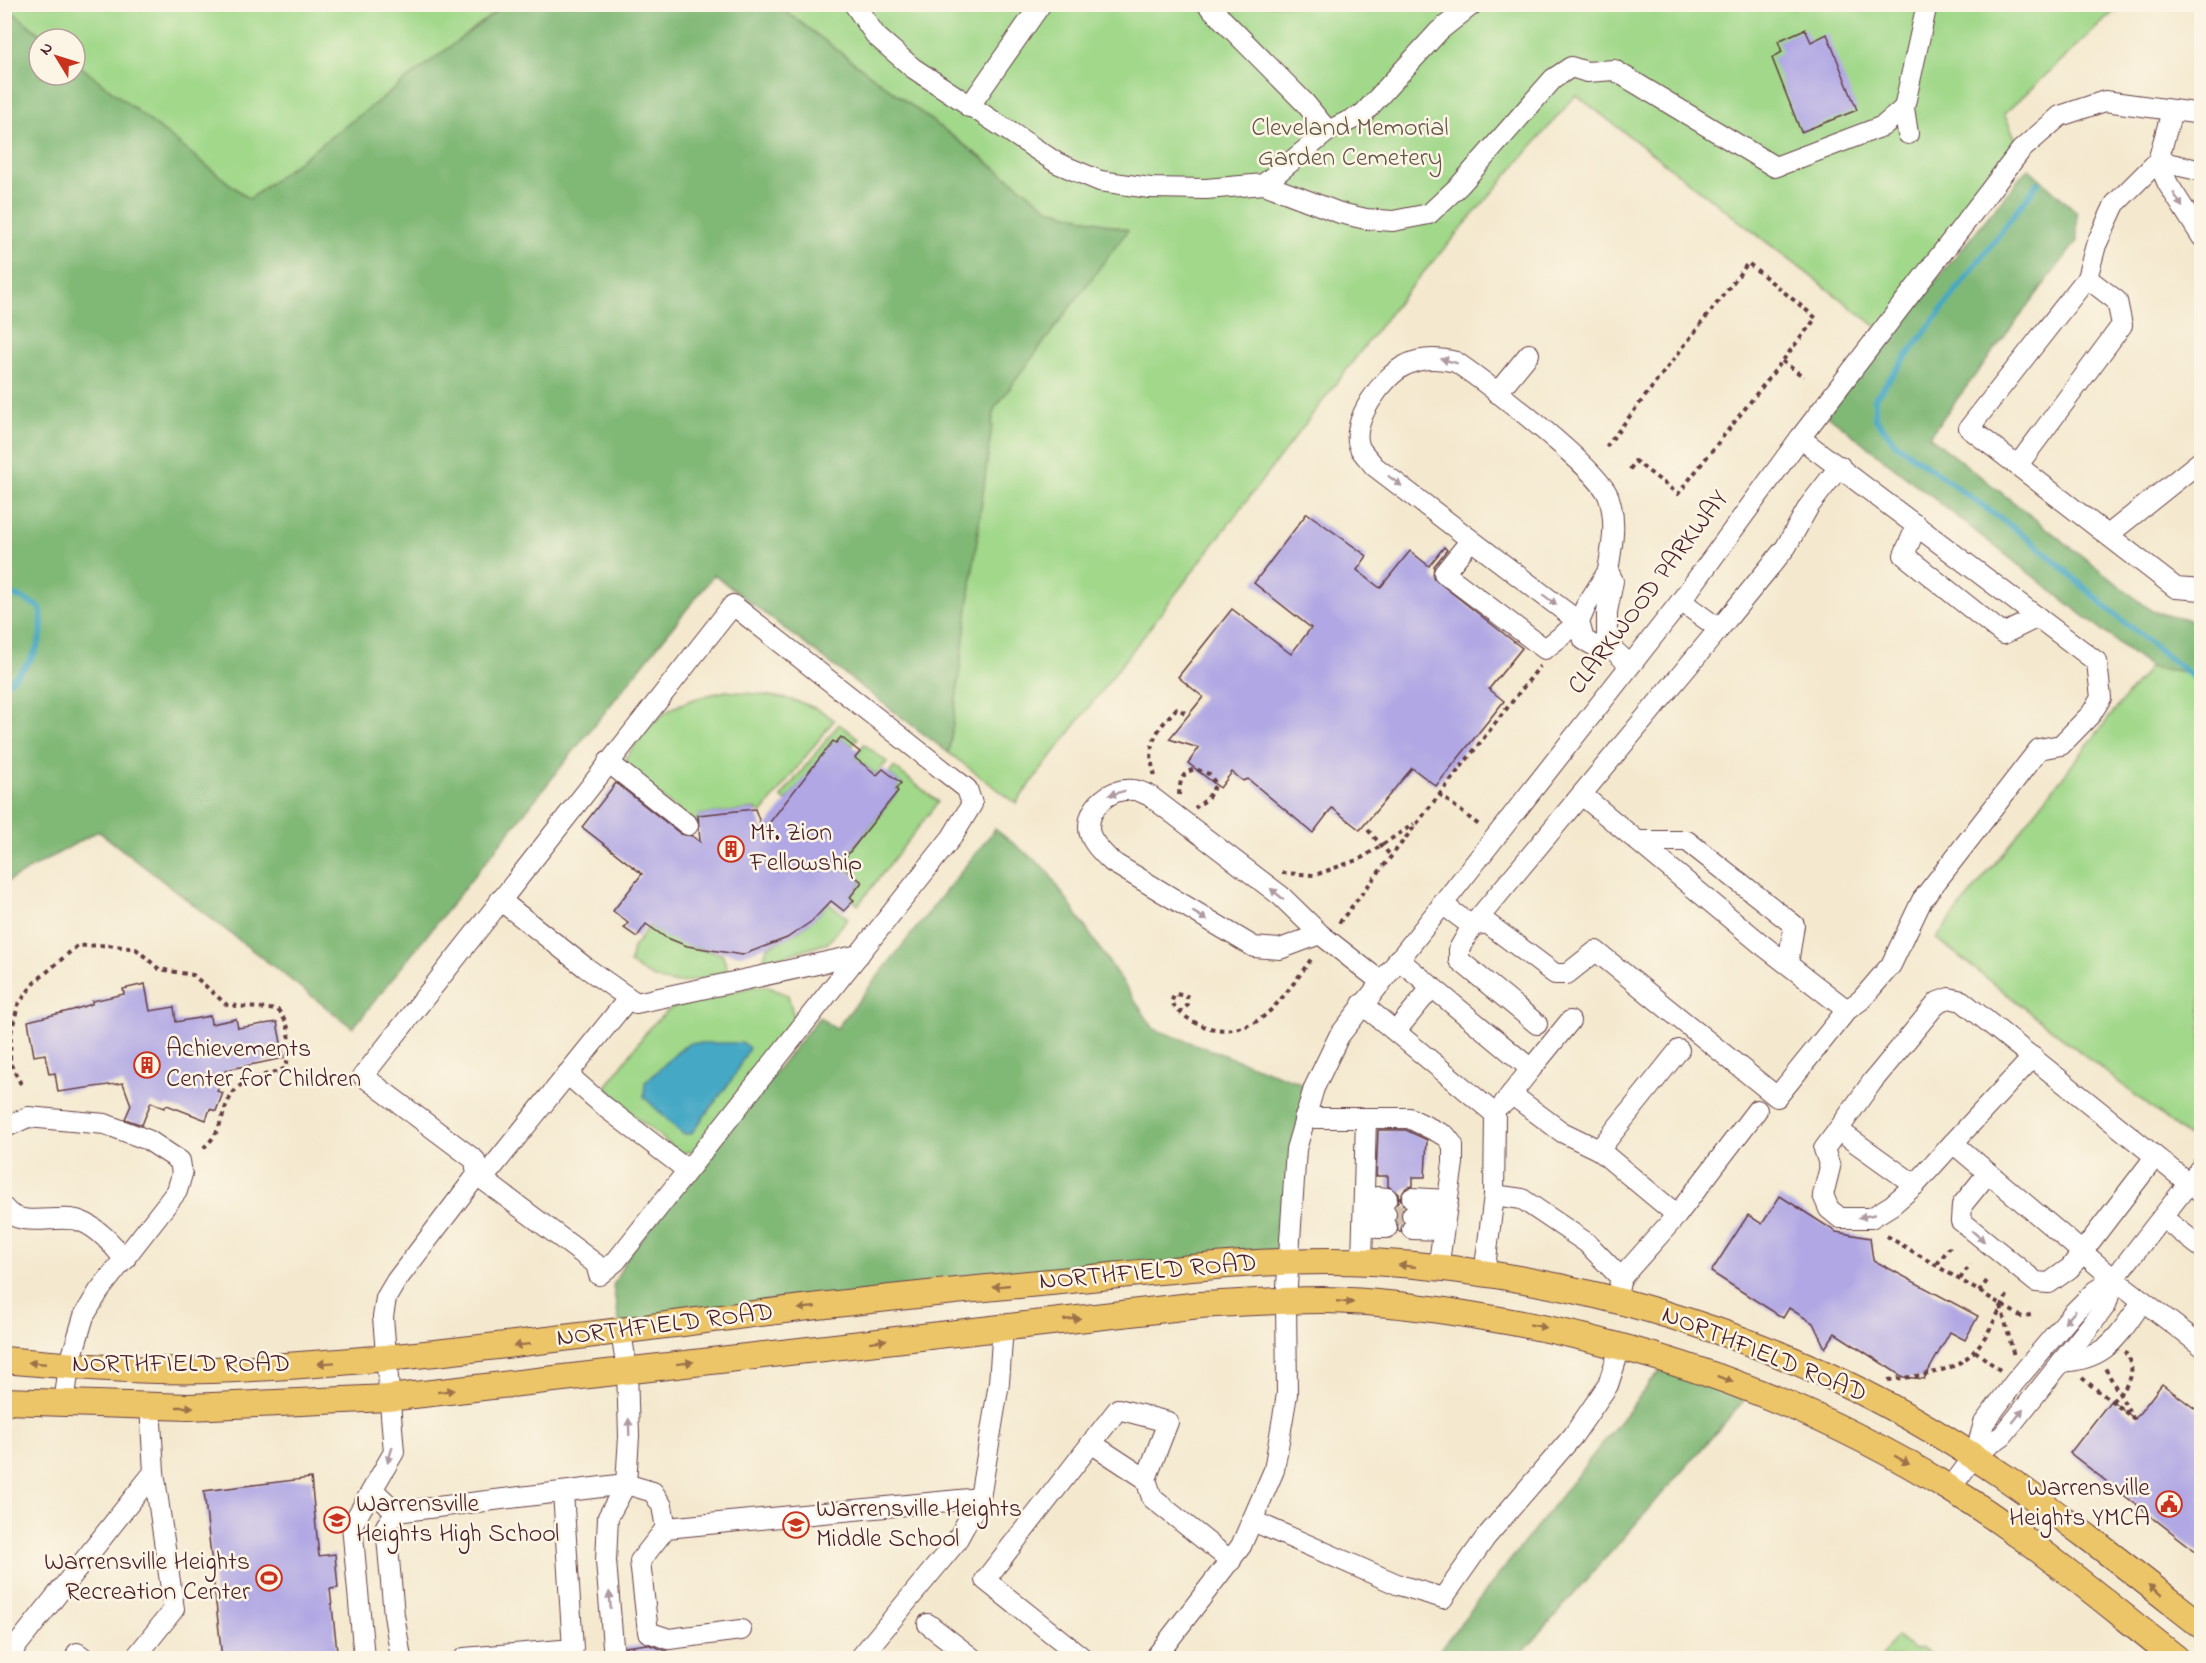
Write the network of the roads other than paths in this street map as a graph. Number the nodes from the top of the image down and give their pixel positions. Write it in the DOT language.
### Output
graph roads {
  1 [pos="854,4"];
  2 [pos="1041,4"];
  3 [pos="1207,4"];
  4 [pos="1473,4"];
  5 [pos="1927,4"];
  6 [pos="969,107"];
  7 [pos="1904,108"];
  8 [pos="2172,111"];
  9 [pos="2202,114"];
  10 [pos="1328,131"];
  11 [pos="1908,134"];
  12 [pos="2158,161"];
  13 [pos="2202,171"];
  14 [pos="1264,184"];
  15 [pos="2202,237"];
  16 [pos="2087,278"];
  17 [pos="1529,354"];
  18 [pos="1497,393"];
  19 [pos="1800,438"];
  20 [pos="2202,460"];
  21 [pos="2018,465"];
  22 [pos="1840,466"];
  23 [pos="1917,525"];
  24 [pos="2108,535"];
  25 [pos="1471,540"];
  26 [pos="1608,571"];
  27 [pos="2202,590"];
  28 [pos="1681,601"];
  29 [pos="2038,617"];
  30 [pos="1579,622"];
  31 [pos="1719,629"];
  32 [pos="1607,644"];
  33 [pos="1630,665"];
  34 [pos="608,762"];
  35 [pos="1582,795"];
  36 [pos="688,825"];
  37 [pos="1638,841"];
  38 [pos="500,900"];
  39 [pos="1442,904"];
  40 [pos="1472,926"];
  41 [pos="1318,943"];
  42 [pos="859,955"];
  43 [pos="1398,959"];
  44 [pos="1788,964"];
  45 [pos="1380,981"];
  46 [pos="1432,987"];
  47 [pos="628,999"];
  48 [pos="1362,1004"];
  49 [pos="1847,1010"];
  50 [pos="1570,1021"];
  51 [pos="1536,1024"];
  52 [pos="1396,1031"];
  53 [pos="1679,1050"];
  54 [pos="2033,1057"];
  55 [pos="1531,1069"];
  56 [pos="567,1074"];
  57 [pos="1511,1094"];
  58 [pos="1757,1110"];
  59 [pos="1496,1114"];
  60 [pos="1304,1118"];
  61 [pos="1366,1118"];
  62 [pos="4,1128"];
  63 [pos="1838,1130"];
  64 [pos="1953,1143"];
  65 [pos="1599,1150"];
  66 [pos="2155,1157"];
  67 [pos="2202,1166"];
  68 [pos="687,1170"];
  69 [pos="1988,1173"];
  70 [pos="477,1175"];
  71 [pos="1915,1185"];
  72 [pos="2195,1189"];
  73 [pos="1494,1196"];
  74 [pos="4,1208"];
  75 [pos="1412,1214"];
  76 [pos="1445,1215"];
  77 [pos="1677,1215"];
  78 [pos="2163,1218"];
  79 [pos="2202,1248"];
  80 [pos="2083,1251"];
  81 [pos="125,1260"];
  82 [pos="1289,1262"];
  83 [pos="1362,1262"];
  84 [pos="1438,1269"];
  85 [pos="1484,1275"];
  86 [pos="2114,1280"];
  87 [pos="1618,1289"];
  88 [pos="1286,1301"];
  89 [pos="2143,1301"];
  90 [pos="1003,1326"];
  91 [pos="621,1332"];
  92 [pos="1621,1345"];
  93 [pos="2202,1346"];
  94 [pos="385,1359"];
  95 [pos="4,1360"];
  96 [pos="2061,1362"];
  97 [pos="69,1366"];
  98 [pos="627,1370"];
  99 [pos="388,1398"];
  100 [pos="4,1401"];
  101 [pos="64,1404"];
  102 [pos="150,1406"];
  103 [pos="1091,1443"];
  104 [pos="1975,1455"];
  105 [pos="154,1472"];
  106 [pos="1146,1479"];
  107 [pos="626,1484"];
  108 [pos="1950,1489"];
  109 [pos="374,1491"];
  110 [pos="563,1492"];
  111 [pos="980,1498"];
  112 [pos="396,1512"];
  113 [pos="1253,1521"];
  114 [pos="666,1528"];
  115 [pos="1231,1561"];
  116 [pos="928,1624"];
  117 [pos="2202,1626"];
  118 [pos="741,1629"];
  119 [pos="1158,1658"];
  120 [pos="7,1659"];
  121 [pos="135,1659"];
  122 [pos="364,1659"];
  123 [pos="401,1659"];
  124 [pos="464,1659"];
  125 [pos="614,1659"];
  126 [pos="860,1659"];
  127 [pos="972,1659"];
  128 [pos="1083,1659"];
  129 [pos="2176,1659"];
  1 -- 6 [label="street"];
  2 -- 6 [label="street"];
  3 -- 10 [label="street"];
  4 -- 10 [label="street"];
  5 -- 7 [label="street"];
  6 -- 14 [label="street"];
  7 -- 11 [label="street"];
  7 -- 14 [label="street"];
  8 -- 9 [label="street, CLARKWOOD PARKWAY"];
  8 -- 12 [label="street"];
  8 -- 19 [label="street, CLARKWOOD PARKWAY"];
  10 -- 14 [label="street"];
  12 -- 13 [label="street"];
  12 -- 15 [label="street, one-way"];
  12 -- 16 [label="street"];
  16 -- 21 [label="street"];
  16 -- 21 [label="street"];
  17 -- 18 [label="street"];
  18 -- 25 [label="street, one-way"];
  18 -- 26 [label="street"];
  19 -- 22 [label="street"];
  19 -- 28 [label="street, CLARKWOOD PARKWAY"];
  20 -- 24 [label="street"];
  21 -- 24 [label="street"];
  22 -- 23 [label="street"];
  22 -- 31 [label="street"];
  23 -- 29 [label="street"];
  23 -- 29 [label="street"];
  24 -- 27 [label="street"];
  25 -- 30 [label="street, one-way"];
  25 -- 30 [label="street"];
  26 -- 30 [label="street"];
  26 -- 32 [label="street"];
  28 -- 31 [label="street"];
  28 -- 33 [label="street, CLARKWOOD PARKWAY"];
  29 -- 49 [label="street"];
  30 -- 32 [label="street"];
  31 -- 35 [label="street"];
  32 -- 33 [label="street"];
  33 -- 39 [label="street, CLARKWOOD PARKWAY"];
  34 -- 36 [label="street"];
  34 -- 38 [label="street"];
  34 -- 42 [label="street"];
  35 -- 37 [label="street"];
  35 -- 40 [label="street"];
  37 -- 44 [label="street"];
  37 -- 44 [label="street"];
  38 -- 47 [label="street"];
  38 -- 70 [label="street"];
  39 -- 40 [label="street"];
  39 -- 43 [label="street, CLARKWOOD PARKWAY"];
  40 -- 49 [label="street"];
  40 -- 51 [label="street"];
  41 -- 41 [label="street, one-way"];
  41 -- 45 [label="street"];
  42 -- 47 [label="street"];
  42 -- 68 [label="street"];
  43 -- 45 [label="street, CLARKWOOD PARKWAY"];
  43 -- 46 [label="street"];
  44 -- 49 [label="street"];
  45 -- 48 [label="street, CLARKWOOD PARKWAY"];
  46 -- 52 [label="street"];
  46 -- 55 [label="street"];
  47 -- 56 [label="street"];
  48 -- 52 [label="street"];
  48 -- 60 [label="street, CLARKWOOD PARKWAY"];
  50 -- 55 [label="street"];
  52 -- 59 [label="street"];
  53 -- 65 [label="street"];
  54 -- 63 [label="street"];
  54 -- 64 [label="street"];
  54 -- 66 [label="street"];
  55 -- 57 [label="street"];
  56 -- 68 [label="street"];
  56 -- 70 [label="street"];
  57 -- 59 [label="street"];
  57 -- 65 [label="street"];
  58 -- 77 [label="street"];
  59 -- 73 [label="street"];
  60 -- 61 [label="street"];
  60 -- 82 [label="street, CLARKWOOD PARKWAY"];
  61 -- 76 [label="street"];
  61 -- 83 [label="street"];
  62 -- 81 [label="street"];
  63 -- 71 [label="street"];
  71 -- 63 [label="street, one-way"];
  64 -- 69 [label="street"];
  64 -- 71 [label="street"];
  65 -- 77 [label="street"];
  66 -- 72 [label="street"];
  66 -- 80 [label="street"];
  67 -- 72 [label="street"];
  68 -- 70 [label="street"];
  69 -- 80 [label="street"];
  69 -- 80 [label="street, one-way"];
  70 -- 94 [label="street"];
  72 -- 78 [label="street"];
  73 -- 85 [label="street"];
  73 -- 87 [label="street"];
  74 -- 81 [label="street"];
  75 -- 76 [label="street"];
  76 -- 84 [label="street"];
  77 -- 87 [label="street"];
  78 -- 79 [label="street"];
  78 -- 86 [label="street"];
  80 -- 86 [label="street"];
  81 -- 97 [label="street"];
  82 -- 83 [label="main road, NORTHFIELD ROAD"];
  82 -- 88 [label="street, CLARKWOOD PARKWAY"];
  82 -- 91 [label="main road, NORTHFIELD ROAD, one-way"];
  84 -- 83 [label="main road, NORTHFIELD ROAD, one-way"];
  84 -- 85 [label="main road, NORTHFIELD ROAD"];
  85 -- 87 [label="main road, NORTHFIELD ROAD"];
  86 -- 89 [label="street"];
  86 -- 96 [label="street"];
  86 -- 104 [label="street, one-way"];
  87 -- 104 [label="main road, NORTHFIELD ROAD"];
  90 -- 88 [label="main road, NORTHFIELD ROAD, one-way"];
  88 -- 92 [label="main road, NORTHFIELD ROAD, one-way"];
  88 -- 113 [label="street, CLARKWOOD PARKWAY"];
  89 -- 93 [label="street"];
  89 -- 96 [label="street"];
  98 -- 90 [label="main road, NORTHFIELD ROAD, one-way"];
  90 -- 111 [label="street"];
  91 -- 94 [label="main road, NORTHFIELD ROAD, one-way"];
  91 -- 98 [label="street"];
  92 -- 108 [label="main road, NORTHFIELD ROAD, one-way"];
  92 -- 113 [label="street"];
  94 -- 97 [label="main road, NORTHFIELD ROAD, one-way"];
  94 -- 99 [label="street"];
  97 -- 95 [label="main road, NORTHFIELD ROAD, one-way"];
  104 -- 96 [label="street, one-way"];
  97 -- 101 [label="street"];
  99 -- 98 [label="main road, NORTHFIELD ROAD, one-way"];
  107 -- 98 [label="street, one-way"];
  102 -- 99 [label="main road, NORTHFIELD ROAD, one-way"];
  99 -- 109 [label="street, one-way"];
  100 -- 101 [label="main road, NORTHFIELD ROAD"];
  101 -- 102 [label="main road, NORTHFIELD ROAD"];
  102 -- 105 [label="street"];
  103 -- 106 [label="street"];
  103 -- 106 [label="street"];
  103 -- 128 [label="street"];
  104 -- 108 [label="street"];
  117 -- 104 [label="main road, NORTHFIELD ROAD, one-way"];
  105 -- 120 [label="street"];
  105 -- 121 [label="street"];
  106 -- 115 [label="street"];
  107 -- 110 [label="street"];
  107 -- 114 [label="street"];
  125 -- 107 [label="street, one-way"];
  108 -- 129 [label="main road, NORTHFIELD ROAD"];
  109 -- 112 [label="street"];
  109 -- 122 [label="street"];
  110 -- 112 [label="street"];
  110 -- 124 [label="street"];
  111 -- 114 [label="street"];
  111 -- 126 [label="street"];
  112 -- 123 [label="street"];
  113 -- 115 [label="street, CLARKWOOD PARKWAY"];
  114 -- 118 [label="street"];
  115 -- 119 [label="street, CLARKWOOD PARKWAY"];
  116 -- 127 [label="street"];
}
